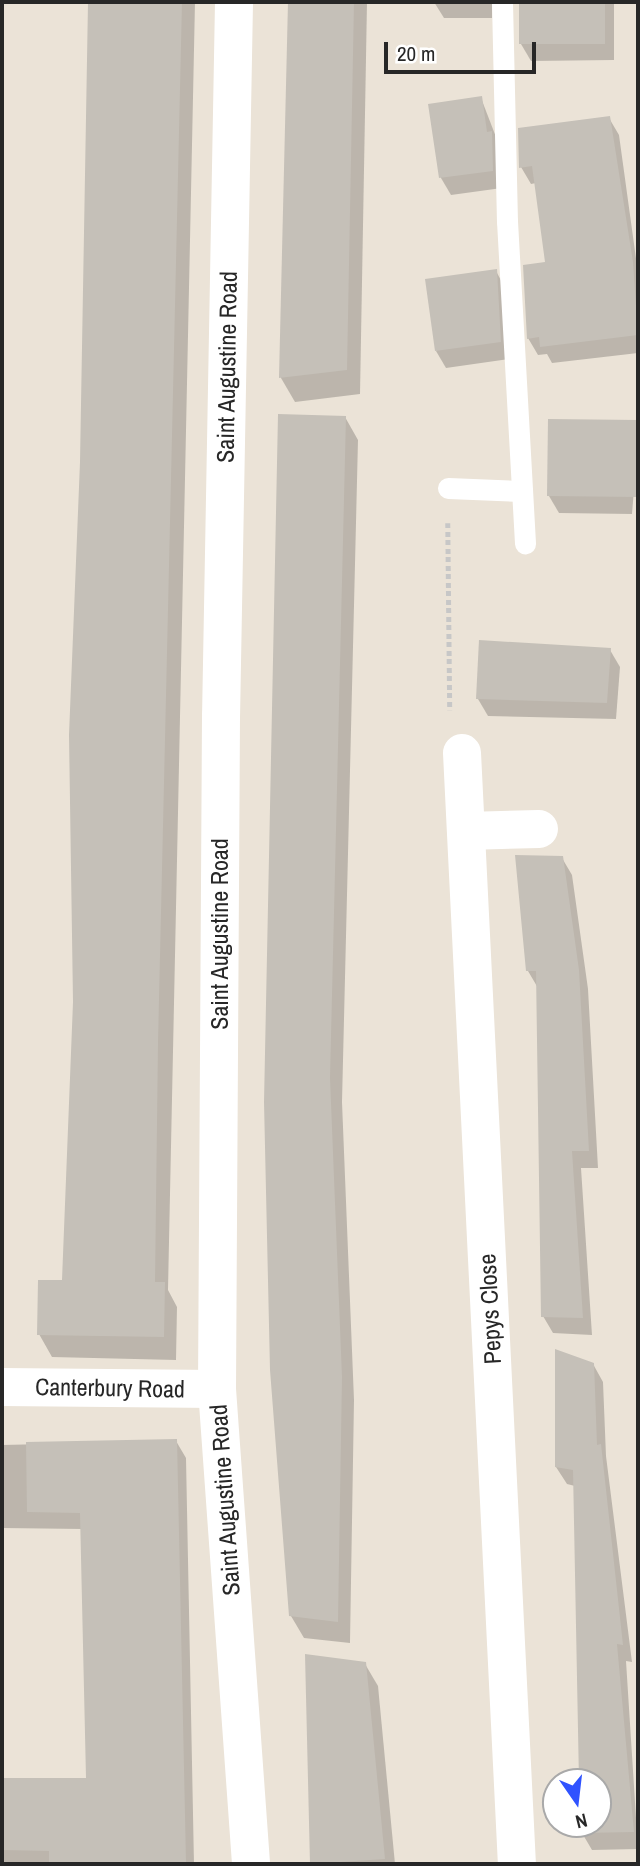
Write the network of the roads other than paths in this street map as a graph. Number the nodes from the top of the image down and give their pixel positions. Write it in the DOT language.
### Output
graph roads {
  1 [pos="234,2"];
  2 [pos="502,2"];
  3 [pos="448,488"];
  4 [pos="522,491"];
  5 [pos="525,543"];
  6 [pos="462,753"];
  7 [pos="539,828"];
  8 [pos="466,831"];
  9 [pos="2,1387"];
  10 [pos="217,1389"];
  11 [pos="251,1864"];
  12 [pos="517,1864"];
  1 -- 10 [label="street, Saint Augustine Road"];
  2 -- 4 [label="lane"];
  3 -- 4 [label="lane"];
  4 -- 5 [label="lane"];
  6 -- 8 [label="street, Pepys Close"];
  7 -- 8 [label="street"];
  8 -- 12 [label="street, Pepys Close"];
  9 -- 10 [label="street, Canterbury Road"];
  10 -- 11 [label="street, Saint Augustine Road"];
}
